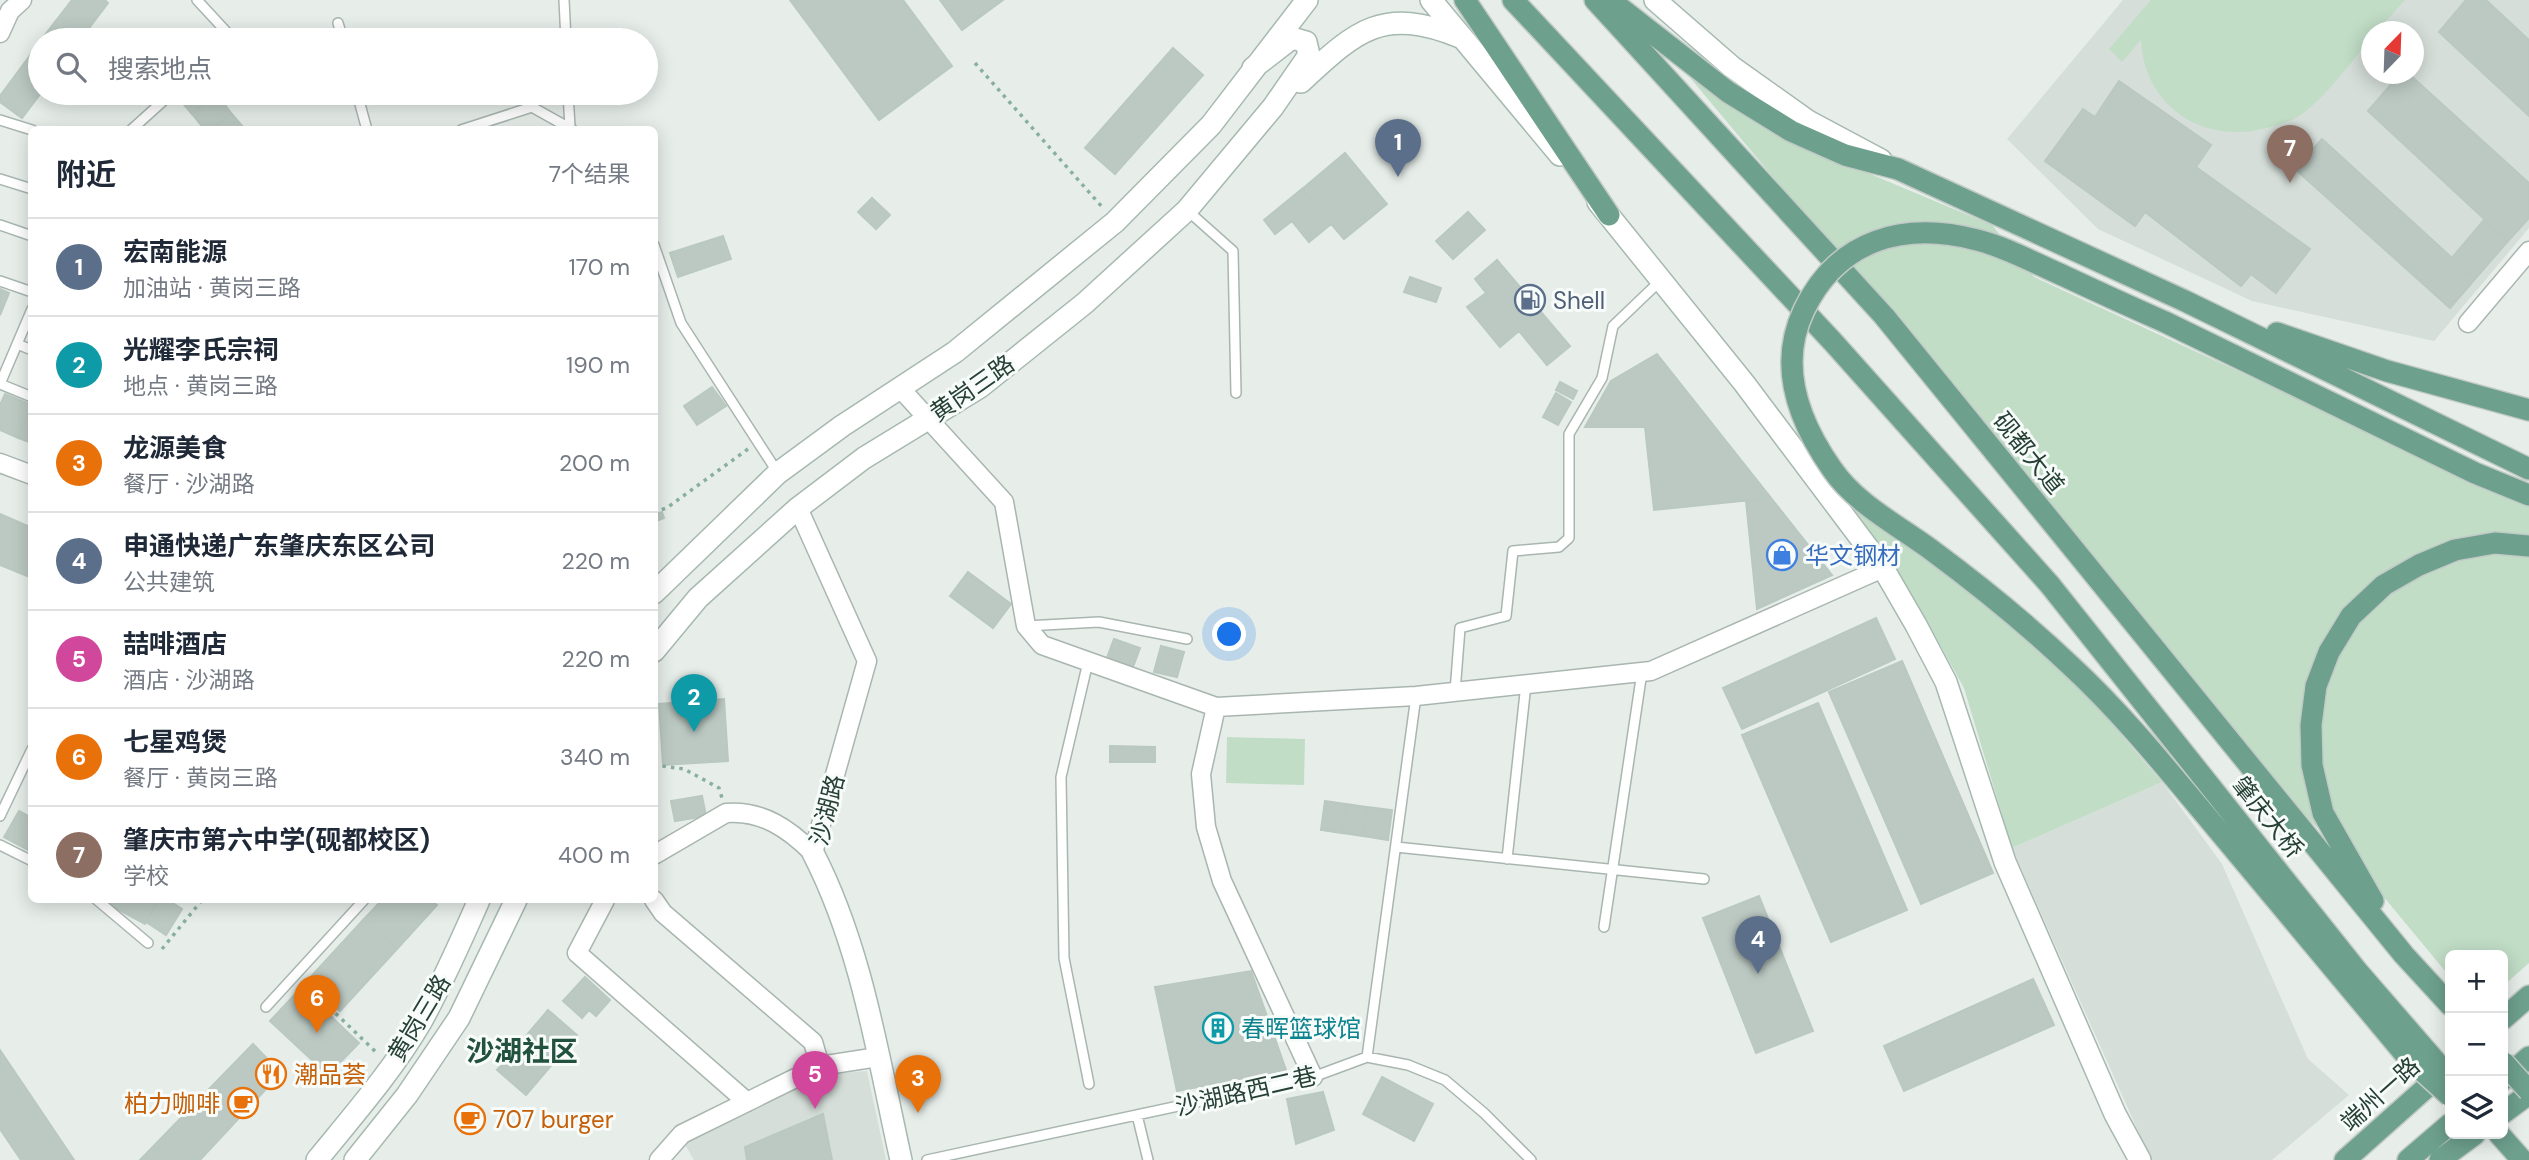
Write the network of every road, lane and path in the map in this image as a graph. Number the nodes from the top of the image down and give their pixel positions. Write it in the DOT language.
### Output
graph roads {
  1 [pos="197,0"];
  2 [pos="564,0"];
  3 [pos="1307,0"];
  4 [pos="1431,0"];
  5 [pos="1465,0"];
  6 [pos="1513,0"];
  7 [pos="1595,0"];
  8 [pos="1610,0"];
  9 [pos="1655,0"];
  10 [pos="11,4"];
  11 [pos="338,23"];
  12 [pos="222,28"];
  13 [pos="339,28"];
  14 [pos="565,28"];
  15 [pos="0,33"];
  16 [pos="1462,37"];
  17 [pos="975,63"];
  18 [pos="1253,68"];
  19 [pos="159,105"];
  20 [pos="360,105"];
  21 [pos="569,105"];
  22 [pos="1273,107"];
  23 [pos="0,120"];
  24 [pos="135,126"];
  25 [pos="366,126"];
  26 [pos="473,126"];
  27 [pos="568,126"];
  28 [pos="572,126"];
  29 [pos="28,129"];
  30 [pos="1898,169"];
  31 [pos="0,179"];
  32 [pos="28,188"];
  33 [pos="1187,209"];
  34 [pos="1609,215"];
  35 [pos="1115,222"];
  36 [pos="0,225"];
  37 [pos="28,235"];
  38 [pos="2529,251"];
  39 [pos="658,257"];
  40 [pos="1661,280"];
  41 [pos="0,281"];
  42 [pos="28,291"];
  43 [pos="2185,301"];
  44 [pos="28,318"];
  45 [pos="2468,323"];
  46 [pos="17,344"];
  47 [pos="28,348"];
  48 [pos="0,384"];
  49 [pos="900,388"];
  50 [pos="1236,393"];
  51 [pos="28,395"];
  52 [pos="2529,410"];
  53 [pos="927,419"];
  54 [pos="758,441"];
  55 [pos="0,463"];
  56 [pos="2529,469"];
  57 [pos="778,473"];
  58 [pos="28,474"];
  59 [pos="2529,495"];
  60 [pos="798,508"];
  61 [pos="658,511"];
  62 [pos="2529,546"];
  63 [pos="1883,568"];
  64 [pos="658,589"];
  65 [pos="1026,626"];
  66 [pos="1187,639"];
  67 [pos="658,646"];
  68 [pos="1088,662"];
  69 [pos="1642,672"];
  70 [pos="1527,684"];
  71 [pos="1455,692"];
  72 [pos="1416,696"];
  73 [pos="1216,707"];
  74 [pos="28,757"];
  75 [pos="658,766"];
  76 [pos="726,813"];
  77 [pos="0,816"];
  78 [pos="0,845"];
  79 [pos="1396,847"];
  80 [pos="658,853"];
  81 [pos="813,853"];
  82 [pos="28,859"];
  83 [pos="1507,859"];
  84 [pos="1613,870"];
  85 [pos="1704,880"];
  86 [pos="101,903"];
  87 [pos="200,903"];
  88 [pos="361,903"];
  89 [pos="478,903"];
  90 [pos="515,903"];
  91 [pos="603,903"];
  92 [pos="656,903"];
  93 [pos="1604,928"];
  94 [pos="148,943"];
  95 [pos="162,949"];
  96 [pos="2404,955"];
  97 [pos="296,975"];
  98 [pos="2529,996"];
  99 [pos="2445,1000"];
  100 [pos="266,1007"];
  101 [pos="2508,1015"];
  102 [pos="878,1057"];
  103 [pos="1367,1057"];
  104 [pos="2529,1057"];
  105 [pos="390,1066"];
  106 [pos="820,1066"];
  107 [pos="2508,1068"];
  108 [pos="2445,1070"];
  109 [pos="2448,1076"];
  110 [pos="2508,1076"];
  111 [pos="1313,1077"];
  112 [pos="1089,1084"];
  113 [pos="2445,1091"];
  114 [pos="2529,1092"];
  115 [pos="747,1102"];
  116 [pos="2508,1109"];
  117 [pos="1137,1115"];
  118 [pos="2445,1128"];
  119 [pos="2468,1139"];
  120 [pos="2501,1139"];
  121 [pos="2518,1156"];
  122 [pos="317,1160"];
  123 [pos="355,1160"];
  124 [pos="659,1160"];
  125 [pos="901,1160"];
  126 [pos="927,1160"];
  127 [pos="1148,1160"];
  128 [pos="1531,1160"];
  129 [pos="2140,1160"];
  130 [pos="2345,1160"];
  131 [pos="2408,1160"];
  132 [pos="2440,1160"];
  1 -- 12 [label="lane"];
  2 -- 14 [label="lane"];
  3 -- 18 [label="main road"];
  4 -- 16 [label="main road"];
  5 -- 34 [label="main road"];
  6 -- 109 [label="main road, 肇庆大桥, bridge"];
  7 -- 96 [label="main road, 砚都大道"];
  8 -- 30 [label="main road"];
  9 -- 30 [label="main road"];
  10 -- 15 [label="street"];
  11 -- 13 [label="lane"];
  16 -- 22 [label="main road"];
  16 -- 34 [label="main road"];
  17 -- 35 [label="path"];
  18 -- 22 [label="main road"];
  18 -- 35 [label="main road, 黄岗三路"];
  19 -- 24 [label="lane"];
  20 -- 25 [label="lane"];
  21 -- 28 [label="lane"];
  22 -- 33 [label="main road, 黄岗三路"];
  23 -- 29 [label="lane"];
  26 -- 27 [label="lane"];
  30 -- 43 [label="main road"];
  31 -- 32 [label="lane"];
  33 -- 50 [label="lane"];
  33 -- 53 [label="main road, 黄岗三路"];
  34 -- 40 [label="main road"];
  35 -- 49 [label="main road, 黄岗三路"];
  36 -- 37 [label="lane"];
  38 -- 45 [label="street"];
  39 -- 54 [label="lane"];
  40 -- 63 [label="main road"];
  40 -- 71 [label="lane"];
  41 -- 42 [label="lane"];
  43 -- 52 [label="main road"];
  43 -- 56 [label="main road"];
  44 -- 46 [label="lane"];
  46 -- 47 [label="lane"];
  46 -- 48 [label="lane"];
  48 -- 51 [label="lane"];
  49 -- 53 [label="street"];
  49 -- 57 [label="main road, 黄岗三路"];
  53 -- 60 [label="main road, 黄岗三路"];
  53 -- 65 [label="street"];
  54 -- 57 [label="lane"];
  54 -- 61 [label="path"];
  55 -- 58 [label="street"];
  57 -- 64 [label="main road, 黄岗三路"];
  59 -- 113 [label="main road, bridge"];
  60 -- 67 [label="main road, 黄岗三路"];
  60 -- 81 [label="street, 沙湖路"];
  62 -- 96 [label="main road"];
  63 -- 69 [label="street"];
  63 -- 129 [label="main road"];
  65 -- 66 [label="lane"];
  65 -- 68 [label="street"];
  68 -- 73 [label="street"];
  68 -- 112 [label="lane"];
  69 -- 70 [label="street"];
  69 -- 84 [label="lane"];
  70 -- 71 [label="street"];
  70 -- 83 [label="lane"];
  71 -- 72 [label="street"];
  72 -- 73 [label="street"];
  72 -- 79 [label="lane"];
  73 -- 111 [label="street"];
  74 -- 77 [label="lane"];
  75 -- 76 [label="path"];
  76 -- 80 [label="street"];
  76 -- 81 [label="street"];
  78 -- 82 [label="lane"];
  79 -- 83 [label="lane"];
  79 -- 103 [label="lane"];
  81 -- 102 [label="main road, 沙湖路"];
  83 -- 84 [label="lane"];
  84 -- 85 [label="lane"];
  84 -- 93 [label="lane"];
  86 -- 94 [label="lane"];
  87 -- 95 [label="path"];
  88 -- 97 [label="lane"];
  89 -- 105 [label="main road, 黄岗三路"];
  90 -- 123 [label="main road, 黄岗三路"];
  91 -- 115 [label="street"];
  92 -- 106 [label="street"];
  96 -- 99 [label="main road"];
  97 -- 100 [label="lane"];
  97 -- 105 [label="path"];
  98 -- 101 [label="main road"];
  102 -- 106 [label="street"];
  102 -- 125 [label="main road, 沙湖路"];
  103 -- 111 [label="lane, 沙湖路西二巷"];
  103 -- 128 [label="lane"];
  104 -- 110 [label="main road"];
  105 -- 122 [label="main road, 黄岗三路"];
  106 -- 115 [label="street"];
  107 -- 114 [label="main road, bridge"];
  108 -- 130 [label="main road, 端州一路"];
  111 -- 117 [label="lane, 沙湖路西二巷"];
  114 -- 116 [label="main road"];
  115 -- 124 [label="street"];
  117 -- 126 [label="lane, 沙湖路西二巷"];
  117 -- 127 [label="lane"];
  118 -- 131 [label="main road"];
  119 -- 132 [label="main road"];
  120 -- 121 [label="main road"];
}
